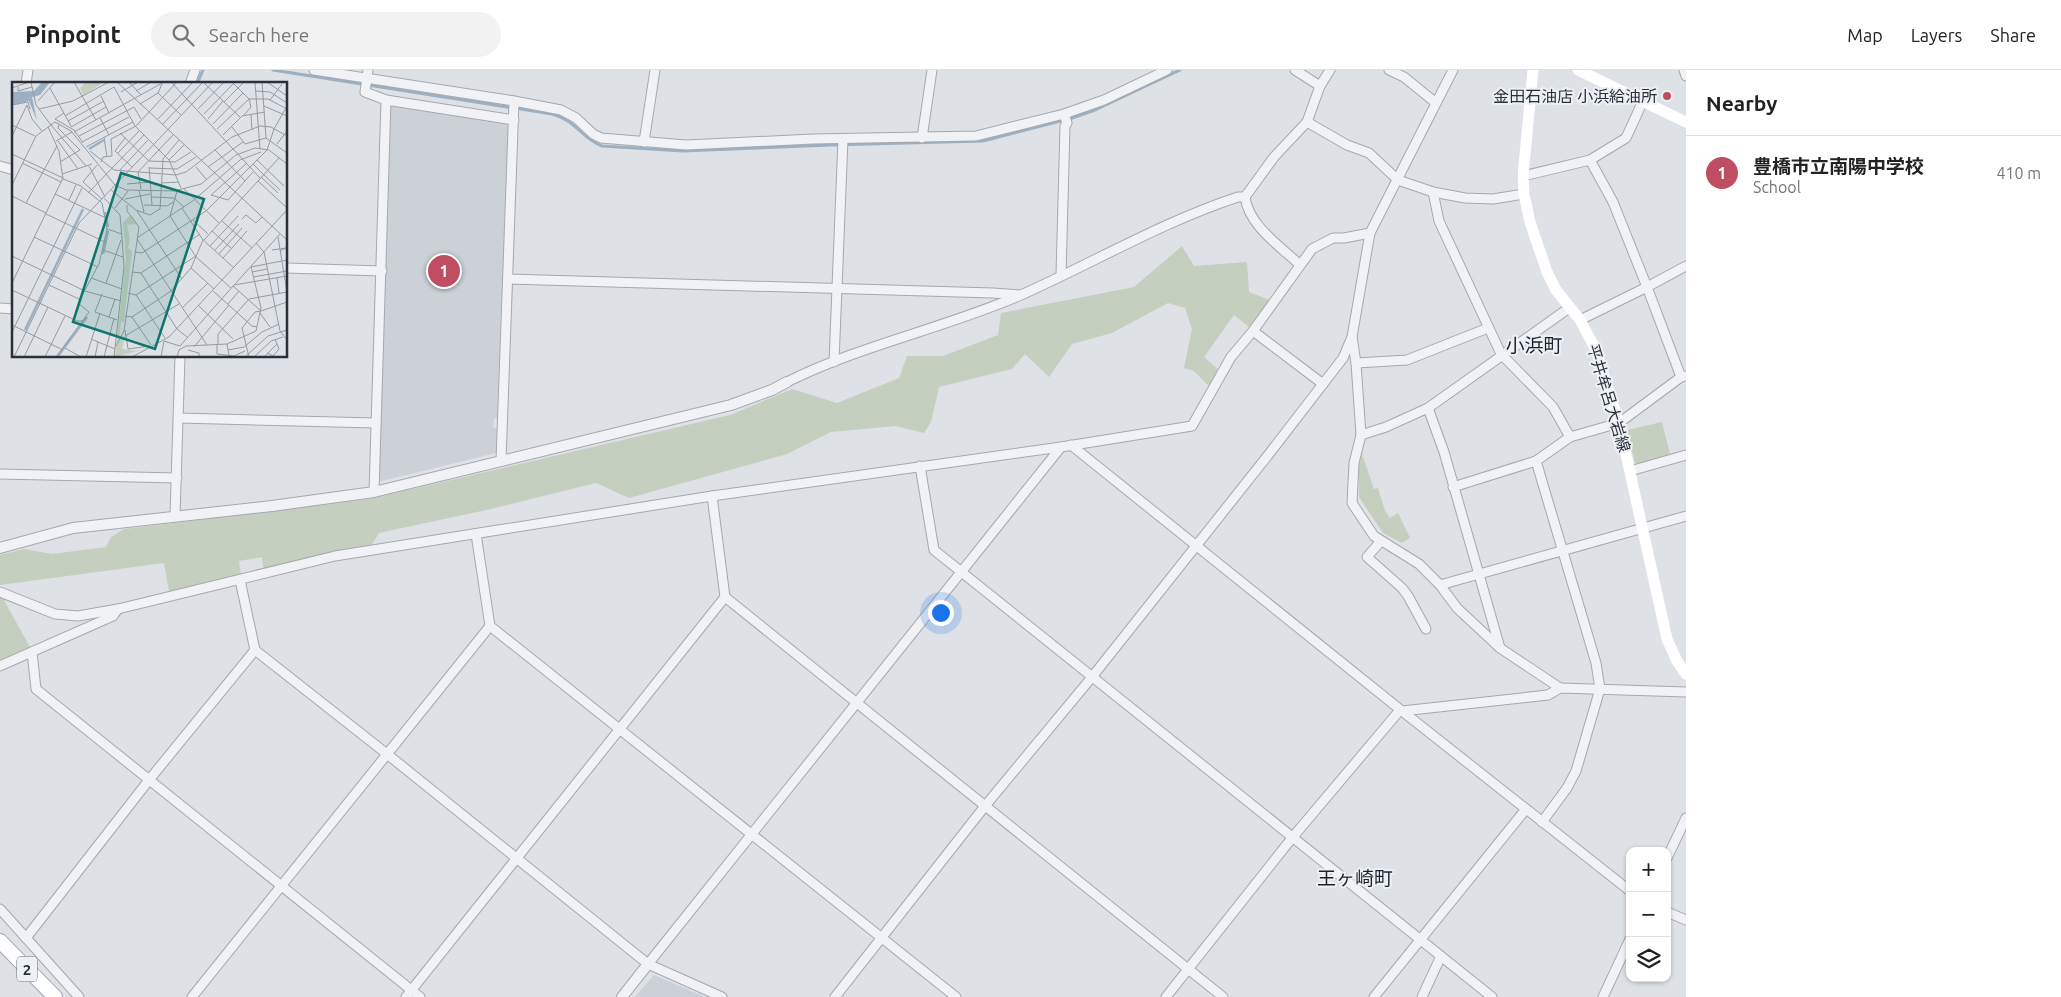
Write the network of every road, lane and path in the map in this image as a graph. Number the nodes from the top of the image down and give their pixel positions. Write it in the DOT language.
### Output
graph roads {
  1 [pos="195,70"];
  2 [pos="314,70"];
  3 [pos="656,70"];
  4 [pos="932,70"];
  5 [pos="1166,70"];
  6 [pos="1295,70"];
  7 [pos="1330,70"];
  8 [pos="1388,70"];
  9 [pos="1453,70"];
  10 [pos="1533,70"];
  11 [pos="1578,70"];
  12 [pos="1684,70"];
  13 [pos="367,74"];
  14 [pos="1686,76"];
  15 [pos="191,82"];
  16 [pos="1320,86"];
  17 [pos="386,100"];
  18 [pos="514,101"];
  19 [pos="1643,102"];
  20 [pos="1436,103"];
  21 [pos="1064,114"];
  22 [pos="514,116"];
  23 [pos="1307,122"];
  24 [pos="1686,122"];
  25 [pos="922,138"];
  26 [pos="644,142"];
  27 [pos="843,144"];
  28 [pos="1590,160"];
  29 [pos="1523,176"];
  30 [pos="1398,180"];
  31 [pos="1433,192"];
  32 [pos="1524,194"];
  33 [pos="1245,197"];
  34 [pos="1370,233"];
  35 [pos="1300,265"];
  36 [pos="1686,266"];
  37 [pos="288,268"];
  38 [pos="382,271"];
  39 [pos="1061,275"];
  40 [pos="508,279"];
  41 [pos="1648,287"];
  42 [pos="838,289"];
  43 [pos="1020,295"];
  44 [pos="1569,308"];
  45 [pos="1580,320"];
  46 [pos="1488,328"];
  47 [pos="1253,331"];
  48 [pos="1352,337"];
  49 [pos="1502,354"];
  50 [pos="180,358"];
  51 [pos="834,362"];
  52 [pos="1356,363"];
  53 [pos="1683,377"];
  54 [pos="787,382"];
  55 [pos="1323,384"];
  56 [pos="1428,408"];
  57 [pos="179,418"];
  58 [pos="1619,423"];
  59 [pos="376,424"];
  60 [pos="1361,435"];
  61 [pos="1570,437"];
  62 [pos="1071,445"];
  63 [pos="1062,447"];
  64 [pos="1686,454"];
  65 [pos="501,461"];
  66 [pos="1536,461"];
  67 [pos="920,466"];
  68 [pos="1630,471"];
  69 [pos="0,474"];
  70 [pos="177,478"];
  71 [pos="1453,487"];
  72 [pos="374,492"];
  73 [pos="712,496"];
  74 [pos="175,516"];
  75 [pos="1686,516"];
  76 [pos="1642,530"];
  77 [pos="476,534"];
  78 [pos="1381,541"];
  79 [pos="1196,546"];
  80 [pos="0,548"];
  81 [pos="1562,550"];
  82 [pos="961,572"];
  83 [pos="1478,574"];
  84 [pos="240,580"];
  85 [pos="1440,585"];
  86 [pos="0,592"];
  87 [pos="725,597"];
  88 [pos="118,610"];
  89 [pos="490,626"];
  90 [pos="1426,629"];
  91 [pos="1500,648"];
  92 [pos="255,650"];
  93 [pos="32,652"];
  94 [pos="0,666"];
  95 [pos="1686,674"];
  96 [pos="1092,677"];
  97 [pos="1560,688"];
  98 [pos="1600,689"];
  99 [pos="1686,692"];
  100 [pos="857,703"];
  101 [pos="1401,710"];
  102 [pos="620,728"];
  103 [pos="387,754"];
  104 [pos="149,780"];
  105 [pos="985,806"];
  106 [pos="1526,809"];
  107 [pos="1686,818"];
  108 [pos="1542,822"];
  109 [pos="752,834"];
  110 [pos="1292,838"];
  111 [pos="1671,850"];
  112 [pos="517,860"];
  113 [pos="282,886"];
  114 [pos="1626,888"];
  115 [pos="0,909"];
  116 [pos="1671,914"];
  117 [pos="1686,920"];
  118 [pos="882,937"];
  119 [pos="26,938"];
  120 [pos="1421,940"];
  121 [pos="0,941"];
  122 [pos="1626,948"];
  123 [pos="1441,956"];
  124 [pos="648,964"];
  125 [pos="1188,970"];
  126 [pos="409,994"];
  127 [pos="55,997"];
  128 [pos="79,997"];
  129 [pos="192,997"];
  130 [pos="420,997"];
  131 [pos="622,997"];
  132 [pos="722,997"];
  133 [pos="835,997"];
  134 [pos="956,997"];
  135 [pos="1166,997"];
  136 [pos="1223,997"];
  137 [pos="1374,997"];
  138 [pos="1422,997"];
  139 [pos="1492,997"];
  140 [pos="1603,997"];
  1 -- 15 [label="street"];
  2 -- 13 [label="street"];
  3 -- 26 [label="street"];
  4 -- 25 [label="street"];
  5 -- 21 [label="street"];
  6 -- 16 [label="street"];
  7 -- 16 [label="street"];
  8 -- 20 [label="street"];
  9 -- 20 [label="street"];
  10 -- 29 [label="main road, 平井牟呂大岩線"];
  11 -- 19 [label="main road"];
  12 -- 14 [label="street"];
  13 -- 17 [label="street"];
  13 -- 18 [label="street"];
  16 -- 23 [label="street"];
  17 -- 22 [label="street"];
  17 -- 38 [label="street"];
  18 -- 22 [label="street"];
  18 -- 26 [label="street"];
  19 -- 24 [label="main road"];
  19 -- 28 [label="street"];
  20 -- 30 [label="street"];
  21 -- 25 [label="street"];
  21 -- 39 [label="street"];
  22 -- 40 [label="street"];
  23 -- 30 [label="street"];
  23 -- 33 [label="street"];
  25 -- 27 [label="street"];
  26 -- 27 [label="street"];
  27 -- 42 [label="street"];
  28 -- 29 [label="street"];
  28 -- 41 [label="street"];
  29 -- 32 [label="main road, 平井牟呂大岩線"];
  30 -- 31 [label="street"];
  30 -- 34 [label="street"];
  31 -- 32 [label="street"];
  31 -- 46 [label="street"];
  32 -- 44 [label="main road, 平井牟呂大岩線"];
  33 -- 35 [label="street"];
  33 -- 39 [label="street"];
  34 -- 35 [label="street"];
  34 -- 48 [label="street"];
  35 -- 47 [label="street"];
  36 -- 41 [label="street"];
  37 -- 38 [label="street"];
  38 -- 59 [label="street"];
  39 -- 43 [label="street"];
  40 -- 42 [label="street"];
  40 -- 65 [label="street"];
  41 -- 45 [label="street"];
  41 -- 53 [label="street"];
  42 -- 43 [label="street"];
  42 -- 51 [label="street"];
  43 -- 51 [label="street"];
  44 -- 45 [label="main road, 平井牟呂大岩線"];
  44 -- 49 [label="street"];
  45 -- 58 [label="main road, 平井牟呂大岩線"];
  46 -- 49 [label="street"];
  46 -- 52 [label="street"];
  47 -- 55 [label="street"];
  47 -- 62 [label="street"];
  48 -- 52 [label="street"];
  48 -- 55 [label="street"];
  49 -- 56 [label="street"];
  49 -- 61 [label="street"];
  50 -- 57 [label="street"];
  51 -- 54 [label="street"];
  52 -- 60 [label="street"];
  53 -- 58 [label="street"];
  54 -- 65 [label="street"];
  55 -- 79 [label="street"];
  56 -- 60 [label="street"];
  56 -- 71 [label="street"];
  57 -- 59 [label="street"];
  57 -- 70 [label="street"];
  58 -- 61 [label="street"];
  58 -- 68 [label="main road, 平井牟呂大岩線"];
  59 -- 72 [label="street"];
  60 -- 78 [label="street"];
  61 -- 66 [label="street"];
  62 -- 63 [label="street"];
  62 -- 79 [label="street"];
  63 -- 67 [label="street"];
  63 -- 82 [label="street"];
  64 -- 68 [label="street"];
  65 -- 72 [label="street"];
  66 -- 71 [label="street"];
  66 -- 81 [label="street"];
  67 -- 73 [label="street"];
  67 -- 82 [label="street"];
  68 -- 76 [label="main road, 平井牟呂大岩線"];
  69 -- 70 [label="street"];
  70 -- 74 [label="street"];
  71 -- 83 [label="street"];
  72 -- 74 [label="street"];
  73 -- 77 [label="street"];
  73 -- 87 [label="street"];
  74 -- 80 [label="street"];
  75 -- 76 [label="street"];
  76 -- 81 [label="street"];
  76 -- 95 [label="main road, 平井牟呂大岩線"];
  77 -- 84 [label="street"];
  77 -- 89 [label="street"];
  78 -- 85 [label="street"];
  78 -- 90 [label="street"];
  79 -- 96 [label="street"];
  79 -- 101 [label="street"];
  81 -- 83 [label="street"];
  81 -- 98 [label="street"];
  82 -- 96 [label="street"];
  82 -- 100 [label="street"];
  83 -- 85 [label="street"];
  83 -- 91 [label="street"];
  84 -- 88 [label="street"];
  84 -- 92 [label="street"];
  85 -- 91 [label="street"];
  86 -- 88 [label="street"];
  87 -- 100 [label="street"];
  87 -- 102 [label="street"];
  88 -- 93 [label="street"];
  89 -- 102 [label="street"];
  89 -- 103 [label="street"];
  91 -- 97 [label="street"];
  92 -- 103 [label="street"];
  92 -- 104 [label="street"];
  93 -- 94 [label="street"];
  93 -- 104 [label="street"];
  96 -- 105 [label="street"];
  96 -- 110 [label="street"];
  97 -- 98 [label="street"];
  97 -- 101 [label="street"];
  98 -- 99 [label="street"];
  98 -- 108 [label="street"];
  100 -- 105 [label="street"];
  100 -- 109 [label="street"];
  101 -- 106 [label="street"];
  101 -- 110 [label="street"];
  102 -- 109 [label="street"];
  102 -- 112 [label="street"];
  103 -- 112 [label="street"];
  103 -- 113 [label="street"];
  104 -- 113 [label="street"];
  104 -- 119 [label="street"];
  105 -- 118 [label="street"];
  105 -- 125 [label="street"];
  106 -- 108 [label="street"];
  106 -- 120 [label="street"];
  107 -- 111 [label="street"];
  108 -- 114 [label="street"];
  109 -- 118 [label="street"];
  109 -- 124 [label="street"];
  110 -- 120 [label="street"];
  110 -- 125 [label="street"];
  112 -- 124 [label="street"];
  112 -- 126 [label="street"];
  113 -- 126 [label="street"];
  113 -- 129 [label="street"];
  115 -- 119 [label="street"];
  116 -- 117 [label="street"];
  118 -- 133 [label="street"];
  118 -- 134 [label="street"];
  119 -- 128 [label="street"];
  120 -- 123 [label="street"];
  120 -- 137 [label="street"];
  121 -- 127 [label="main road, 2"];
  122 -- 140 [label="street"];
  123 -- 138 [label="street"];
  123 -- 139 [label="street"];
  124 -- 131 [label="street"];
  124 -- 132 [label="street"];
  125 -- 135 [label="street"];
  125 -- 136 [label="street"];
  126 -- 130 [label="street"];
}
